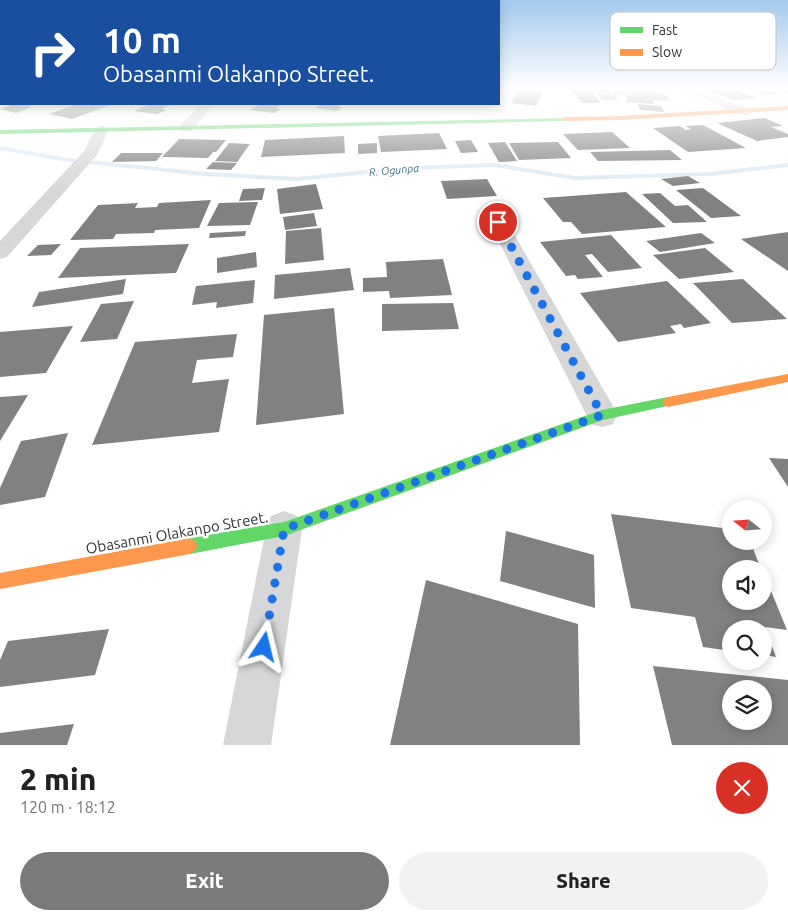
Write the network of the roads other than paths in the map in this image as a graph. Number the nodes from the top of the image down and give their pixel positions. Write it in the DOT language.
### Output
graph roads {
  1 [pos="191,122"];
  2 [pos="457,122"];
  3 [pos="186,128"];
  4 [pos="102,129"];
  5 [pos="0,132"];
  6 [pos="498,222"];
  7 [pos="0,253"];
  8 [pos="788,378"];
  9 [pos="602,415"];
  10 [pos="284,529"];
  11 [pos="0,580"];
  12 [pos="248,745"];
  1 -- 3 [label="street"];
  2 -- 3 [label="street"];
  3 -- 4 [label="street"];
  4 -- 5 [label="street"];
  4 -- 7 [label="street"];
  6 -- 9 [label="street"];
  8 -- 9 [label="street, Obasanmi Olakanpo Street."];
  9 -- 10 [label="street, Obasanmi Olakanpo Street."];
  10 -- 11 [label="street, Obasanmi Olakanpo Street."];
  10 -- 12 [label="street"];
}
